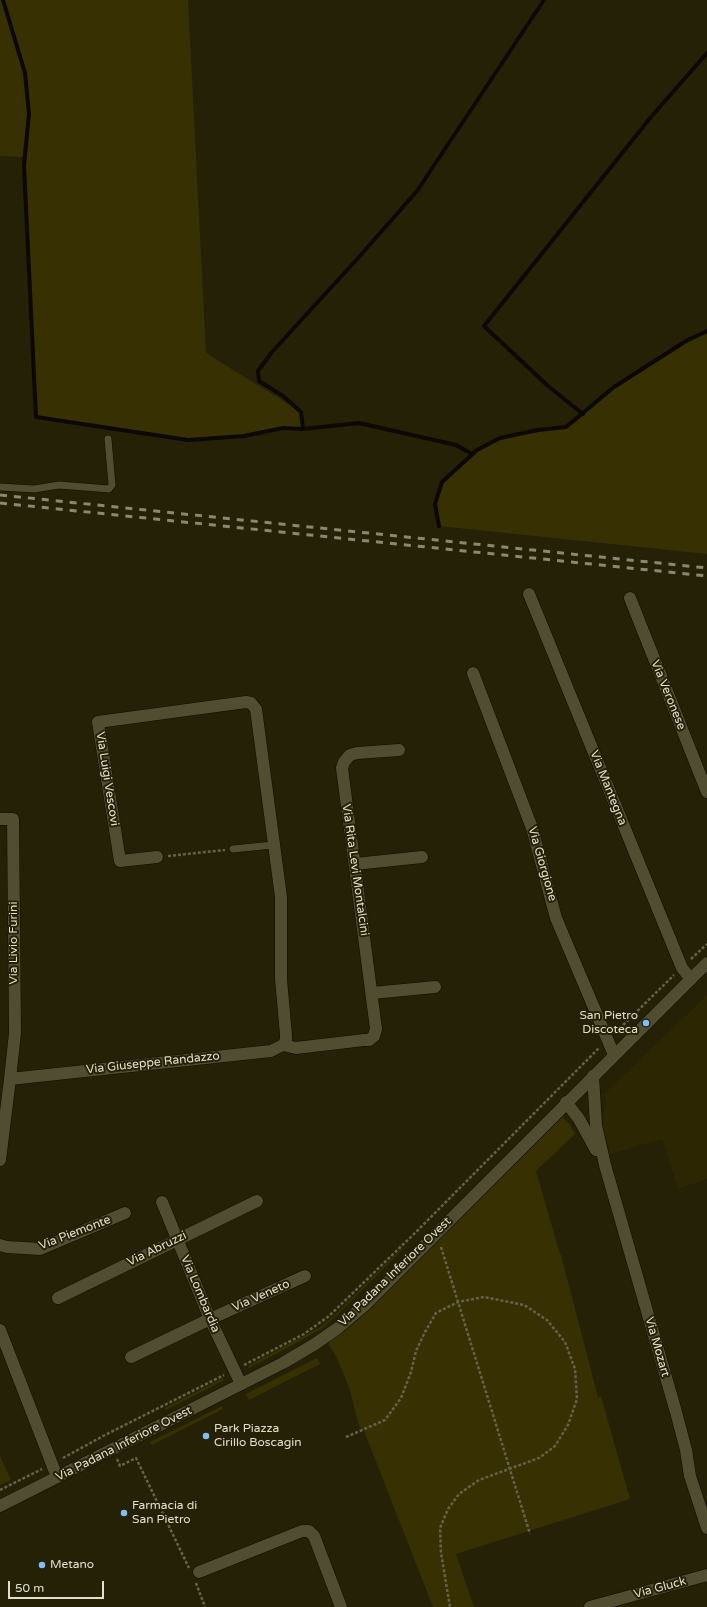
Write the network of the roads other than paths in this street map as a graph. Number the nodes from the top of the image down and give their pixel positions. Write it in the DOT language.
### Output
graph roads {
  1 [pos="108,439"];
  2 [pos="0,487"];
  3 [pos="530,594"];
  4 [pos="630,598"];
  5 [pos="473,673"];
  6 [pos="399,750"];
  7 [pos="707,792"];
  8 [pos="0,819"];
  9 [pos="273,845"];
  10 [pos="233,849"];
  11 [pos="158,857"];
  12 [pos="422,857"];
  13 [pos="355,864"];
  14 [pos="707,963"];
  15 [pos="691,979"];
  16 [pos="435,987"];
  17 [pos="372,993"];
  18 [pos="374,1036"];
  19 [pos="283,1045"];
  20 [pos="614,1055"];
  21 [pos="593,1076"];
  22 [pos="10,1079"];
  23 [pos="566,1102"];
  24 [pos="0,1160"];
  25 [pos="605,1165"];
  26 [pos="257,1201"];
  27 [pos="162,1202"];
  28 [pos="125,1213"];
  29 [pos="177,1239"];
  30 [pos="0,1245"];
  31 [pos="305,1276"];
  32 [pos="58,1298"];
  33 [pos="210,1319"];
  34 [pos="0,1330"];
  35 [pos="131,1357"];
  36 [pos="241,1384"];
  37 [pos="57,1478"];
  38 [pos="0,1506"];
  39 [pos="707,1528"];
  40 [pos="707,1575"];
  41 [pos="195,1576"];
  42 [pos="340,1607"];
  43 [pos="590,1607"];
  1 -- 2 [label="lane"];
  3 -- 15 [label="street, Via Mantegna"];
  4 -- 7 [label="street, Via Veronese"];
  5 -- 20 [label="street, Via Giorgione"];
  6 -- 13 [label="street, Via Rita Levi Montalcini"];
  8 -- 22 [label="street, Via Livio Furini"];
  9 -- 10 [label="lane"];
  9 -- 11 [label="street, Via Luigi Vescovi"];
  9 -- 19 [label="street, Via Luigi Vescovi"];
  12 -- 13 [label="street"];
  13 -- 17 [label="street, Via Rita Levi Montalcini"];
  14 -- 15 [label="street, Via Padana Inferiore Ovest"];
  15 -- 20 [label="street, Via Padana Inferiore Ovest"];
  16 -- 17 [label="street"];
  17 -- 18 [label="street, Via Rita Levi Montalcini"];
  18 -- 19 [label="street, Via Giuseppe Randazzo"];
  19 -- 22 [label="street, Via Giuseppe Randazzo"];
  20 -- 21 [label="street, Via Padana Inferiore Ovest"];
  21 -- 23 [label="street, Via Padana Inferiore Ovest"];
  21 -- 25 [label="street, Via Mozart"];
  22 -- 24 [label="street"];
  23 -- 25 [label="street, Via Mozart"];
  23 -- 36 [label="street, Via Padana Inferiore Ovest"];
  25 -- 39 [label="street, Via Mozart"];
  26 -- 29 [label="street, Via Abruzzi"];
  27 -- 29 [label="street, Via Lombardia"];
  28 -- 30 [label="street, Via Piemonte"];
  29 -- 32 [label="street, Via Abruzzi"];
  29 -- 33 [label="street, Via Lombardia"];
  31 -- 33 [label="street, Via Veneto"];
  33 -- 35 [label="street, Via Veneto"];
  33 -- 36 [label="street, Via Lombardia"];
  34 -- 37 [label="street"];
  36 -- 37 [label="street, Via Padana Inferiore Ovest"];
  37 -- 38 [label="street, Via Padana Inferiore Ovest"];
  40 -- 43 [label="street, Via Gluck"];
  41 -- 42 [label="street"];
}
